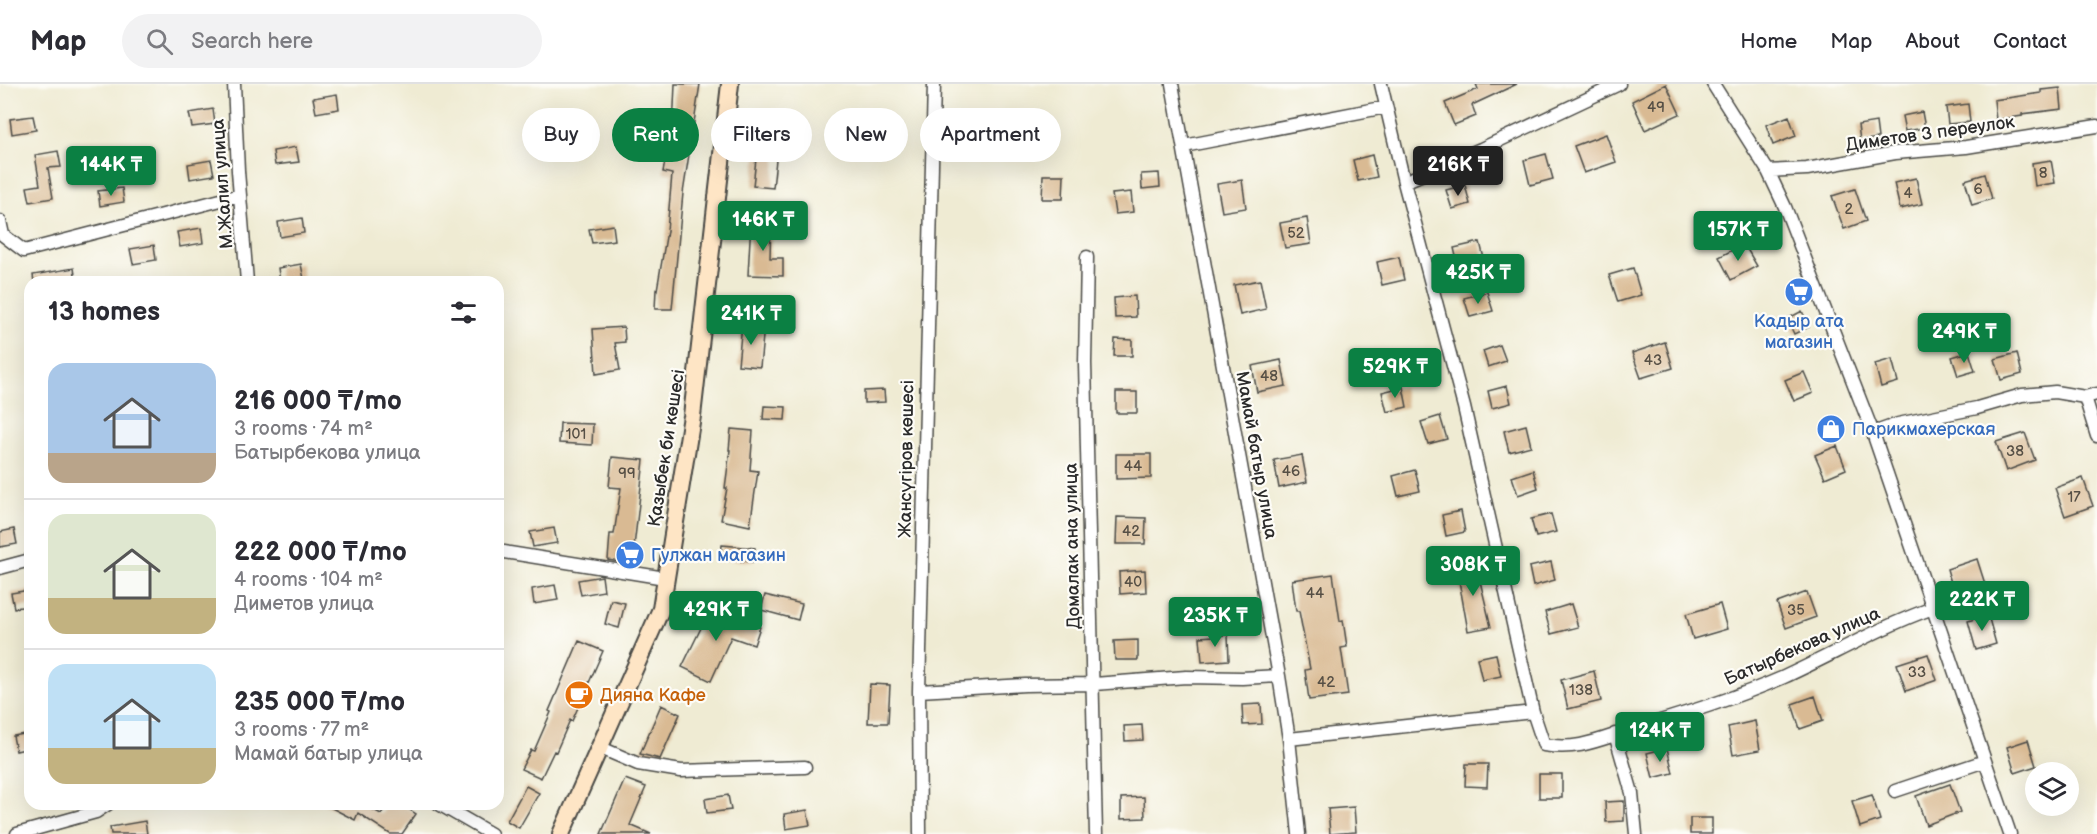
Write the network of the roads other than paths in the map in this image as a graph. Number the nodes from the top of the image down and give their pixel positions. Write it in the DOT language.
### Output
graph roads {
  1 [pos="234,84"];
  2 [pos="730,84"];
  3 [pos="934,84"];
  4 [pos="1172,84"];
  5 [pos="1381,84"];
  6 [pos="1619,84"];
  7 [pos="1713,84"];
  8 [pos="1386,107"];
  9 [pos="2097,126"];
  10 [pos="1184,146"];
  11 [pos="1768,171"];
  12 [pos="1404,182"];
  13 [pos="240,195"];
  14 [pos="0,221"];
  15 [pos="1087,257"];
  16 [pos="247,276"];
  17 [pos="2091,396"];
  18 [pos="1873,433"];
  19 [pos="2097,436"];
  20 [pos="504,552"];
  21 [pos="24,562"];
  22 [pos="0,568"];
  23 [pos="665,579"];
  24 [pos="1934,608"];
  25 [pos="1279,676"];
  26 [pos="1094,684"];
  27 [pos="918,691"];
  28 [pos="1533,712"];
  29 [pos="1615,734"];
  30 [pos="1289,739"];
  31 [pos="601,748"];
  32 [pos="1985,761"];
  33 [pos="805,767"];
  34 [pos="1895,791"];
  35 [pos="99,810"];
  36 [pos="449,810"];
  37 [pos="18,834"];
  38 [pos="491,834"];
  39 [pos="561,834"];
  40 [pos="920,834"];
  41 [pos="1096,834"];
  42 [pos="1299,834"];
  43 [pos="1636,834"];
  44 [pos="2010,834"];
  1 -- 13 [label="street, М.Жалил улица"];
  2 -- 23 [label="main road, Қазыбек би көшесі"];
  3 -- 27 [label="street, Жансүгіров көшесі"];
  4 -- 10 [label="street, Мамай батыр улица"];
  5 -- 8 [label="street, Батырбекова улица"];
  6 -- 12 [label="street"];
  7 -- 11 [label="street"];
  8 -- 10 [label="street"];
  8 -- 12 [label="street, Батырбекова улица"];
  9 -- 11 [label="street, Диметов 3 переулок"];
  10 -- 25 [label="street, Мамай батыр улица"];
  11 -- 18 [label="street"];
  12 -- 28 [label="street, Батырбекова улица"];
  13 -- 14 [label="street"];
  13 -- 16 [label="street, М.Жалил улица"];
  15 -- 26 [label="street, Домалак ана улица"];
  17 -- 18 [label="street"];
  17 -- 19 [label="street"];
  18 -- 24 [label="street"];
  20 -- 23 [label="street"];
  21 -- 22 [label="street"];
  23 -- 31 [label="main road, Қазыбек би көшесі"];
  24 -- 29 [label="street, Батырбекова улица"];
  24 -- 32 [label="street"];
  25 -- 26 [label="street"];
  25 -- 30 [label="street, Мамай батыр улица"];
  26 -- 27 [label="street"];
  26 -- 41 [label="street, Домалак ана улица"];
  27 -- 40 [label="street, Жансүгіров көшесі"];
  28 -- 29 [label="street, Батырбекова улица"];
  28 -- 30 [label="street"];
  29 -- 43 [label="street"];
  30 -- 42 [label="street, Мамай батыр улица"];
  31 -- 33 [label="street"];
  31 -- 39 [label="main road, Қазыбек би көшесі"];
  32 -- 34 [label="street"];
  32 -- 44 [label="street"];
  35 -- 37 [label="street"];
  36 -- 38 [label="street"];
}
